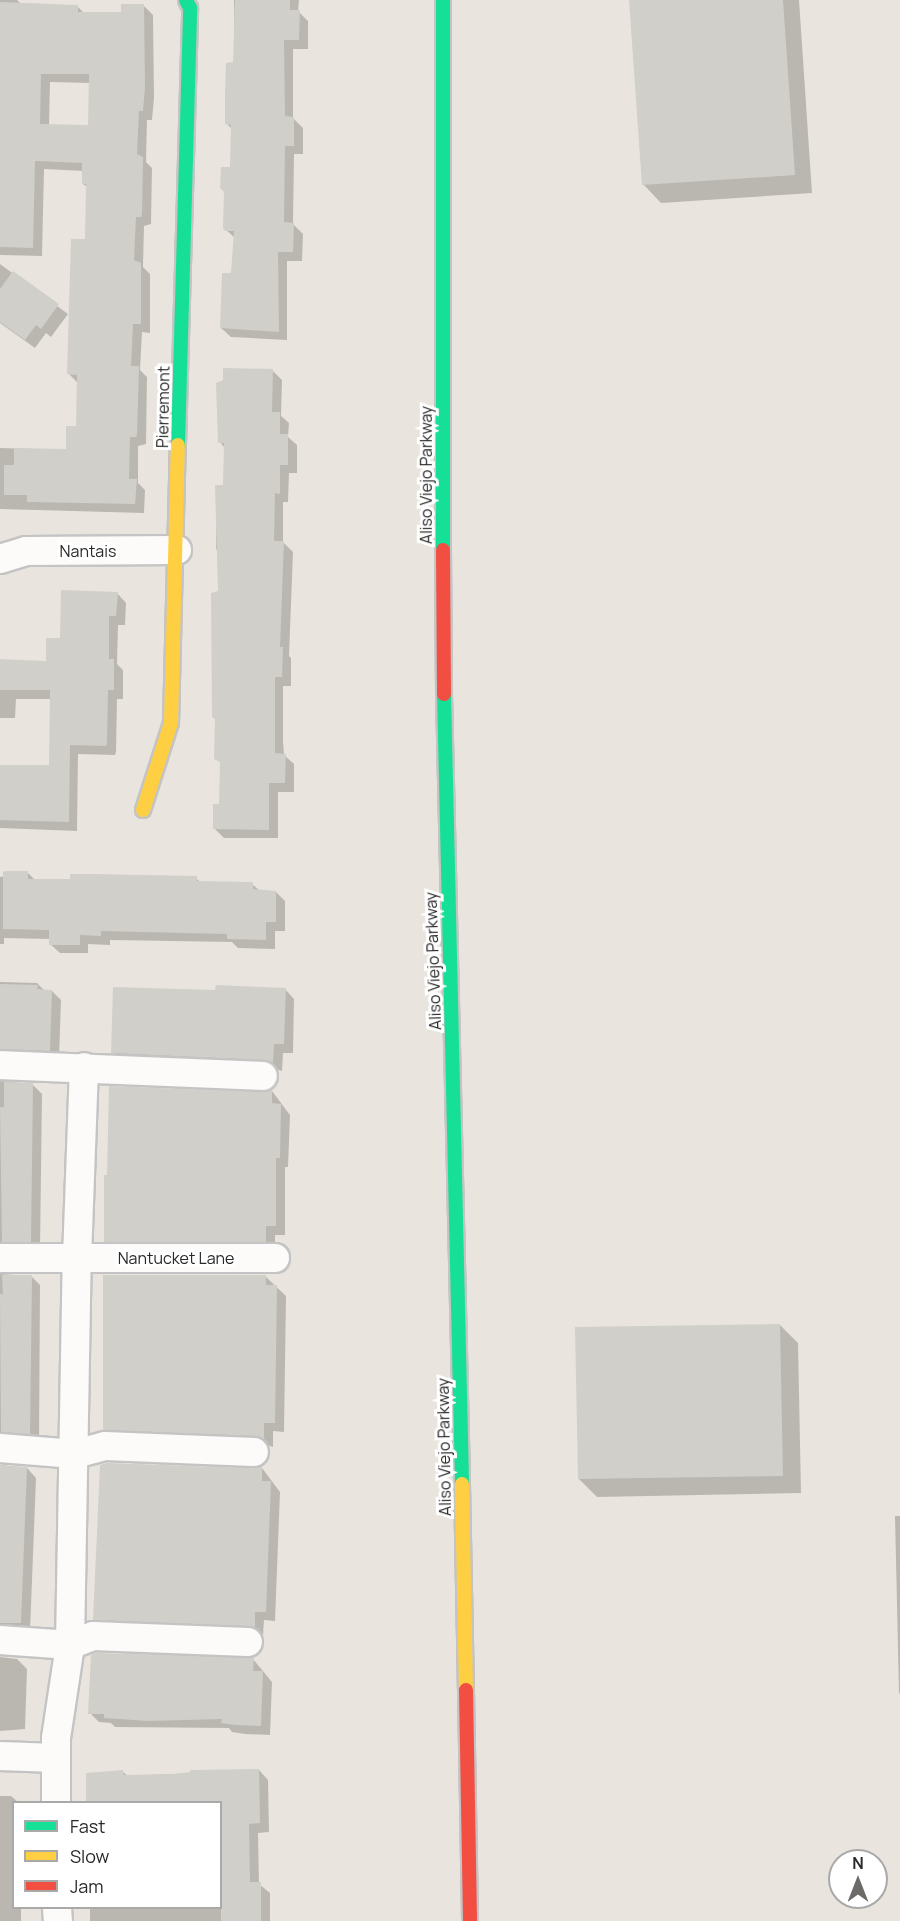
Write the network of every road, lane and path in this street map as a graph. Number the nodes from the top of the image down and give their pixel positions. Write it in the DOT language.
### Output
graph roads {
  1 [pos="186,0"];
  2 [pos="443,0"];
  3 [pos="177,550"];
  4 [pos="0,560"];
  5 [pos="143,810"];
  6 [pos="0,1065"];
  7 [pos="84,1067"];
  8 [pos="263,1076"];
  9 [pos="0,1258"];
  10 [pos="77,1258"];
  11 [pos="274,1258"];
  12 [pos="0,1448"];
  13 [pos="254,1452"];
  14 [pos="75,1454"];
  15 [pos="0,1640"];
  16 [pos="248,1642"];
  17 [pos="70,1645"];
  18 [pos="0,1756"];
  19 [pos="56,1758"];
  20 [pos="56,1801"];
  21 [pos="470,1921"];
  1 -- 3 [label="main road, Pierremont"];
  2 -- 21 [label="main road, Aliso Viejo Parkway"];
  3 -- 4 [label="street, Nantais"];
  3 -- 5 [label="main road, Pierremont"];
  6 -- 7 [label="street"];
  7 -- 8 [label="street"];
  7 -- 10 [label="street"];
  9 -- 10 [label="street, Nantucket Lane"];
  10 -- 11 [label="street, Nantucket Lane"];
  10 -- 14 [label="street"];
  12 -- 14 [label="street"];
  13 -- 14 [label="street"];
  14 -- 17 [label="street"];
  15 -- 17 [label="street"];
  16 -- 17 [label="street"];
  17 -- 19 [label="street"];
  18 -- 19 [label="street"];
  19 -- 20 [label="street"];
}
